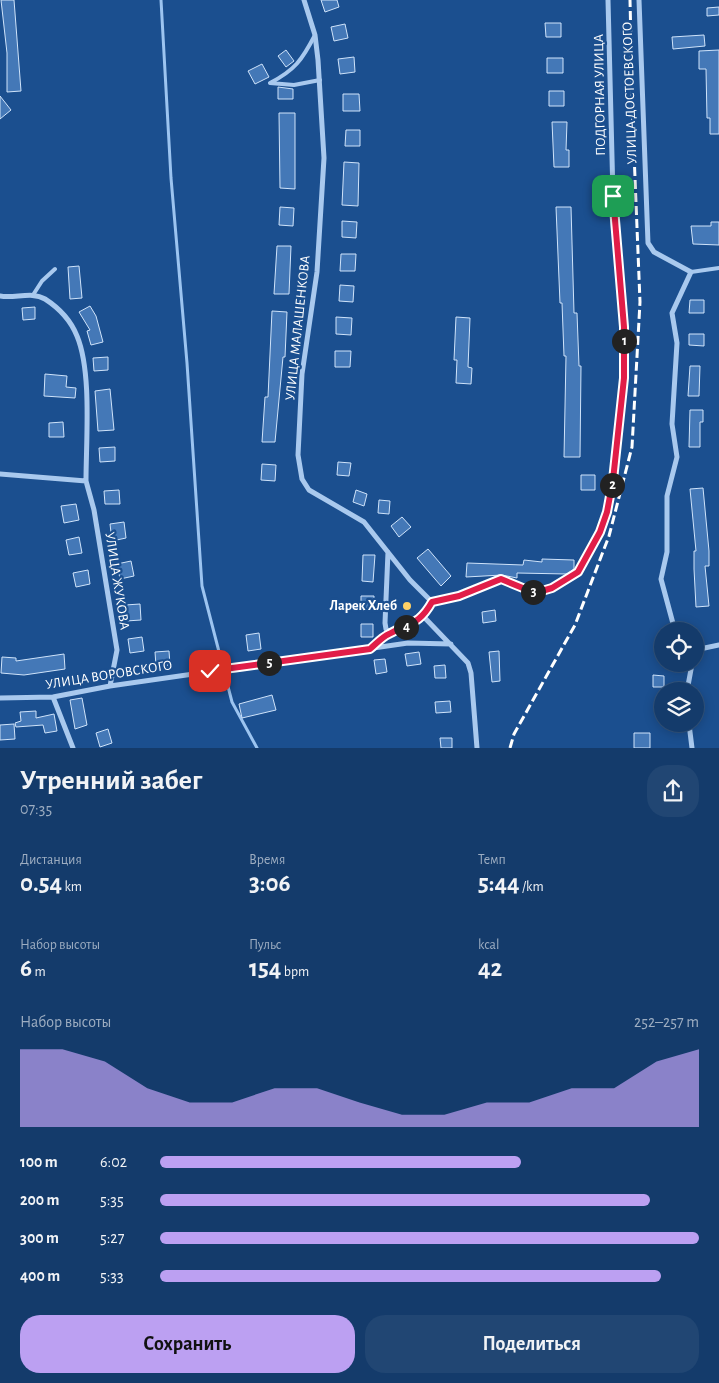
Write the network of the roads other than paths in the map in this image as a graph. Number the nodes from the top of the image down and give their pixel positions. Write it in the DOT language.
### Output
graph roads {
  1 [pos="304,0"];
  2 [pos="608,0"];
  3 [pos="639,0"];
  4 [pos="315,35"];
  5 [pos="320,80"];
  6 [pos="719,268"];
  7 [pos="55,269"];
  8 [pos="692,272"];
  9 [pos="33,295"];
  10 [pos="0,296"];
  11 [pos="0,474"];
  12 [pos="86,480"];
  13 [pos="388,552"];
  14 [pos="432,602"];
  15 [pos="424,616"];
  16 [pos="673,622"];
  17 [pos="390,633"];
  18 [pos="451,644"];
  19 [pos="719,645"];
  20 [pos="704,648"];
  21 [pos="370,649"];
  22 [pos="110,686"];
  23 [pos="53,697"];
  24 [pos="0,698"];
  25 [pos="690,732"];
  26 [pos="73,748"];
  27 [pos="477,748"];
  28 [pos="692,748"];
  1 -- 4 [label="street, УЛИЦА МАЛАШЕНКОВА"];
  2 -- 14 [label="street, ПОДГОРНАЯ УЛИЦА"];
  3 -- 8 [label="street, УЛИЦА ДОСТОЕВСКОГО"];
  4 -- 5 [label="street, УЛИЦА МАЛАШЕНКОВА"];
  4 -- 5 [label="lane"];
  5 -- 13 [label="street, УЛИЦА МАЛАШЕНКОВА"];
  6 -- 8 [label="lane"];
  7 -- 9 [label="lane"];
  8 -- 16 [label="street"];
  9 -- 10 [label="street"];
  9 -- 12 [label="street, УЛИЦА ЖУКОВА"];
  11 -- 12 [label="street"];
  12 -- 22 [label="street, УЛИЦА ЖУКОВА"];
  13 -- 14 [label="street, УЛИЦА МАЛАШЕНКОВА"];
  13 -- 17 [label="street"];
  14 -- 15 [label="street"];
  15 -- 17 [label="street"];
  15 -- 18 [label="street"];
  17 -- 21 [label="street"];
  18 -- 21 [label="street, УЛИЦА ВОРОВСКОГО"];
  18 -- 27 [label="street"];
  19 -- 20 [label="street"];
  21 -- 22 [label="street, УЛИЦА ВОРОВСКОГО"];
  22 -- 23 [label="street, УЛИЦА ВОРОВСКОГО"];
  23 -- 24 [label="street, УЛИЦА ВОРОВСКОГО"];
  23 -- 26 [label="street"];
  25 -- 28 [label="street"];
}
